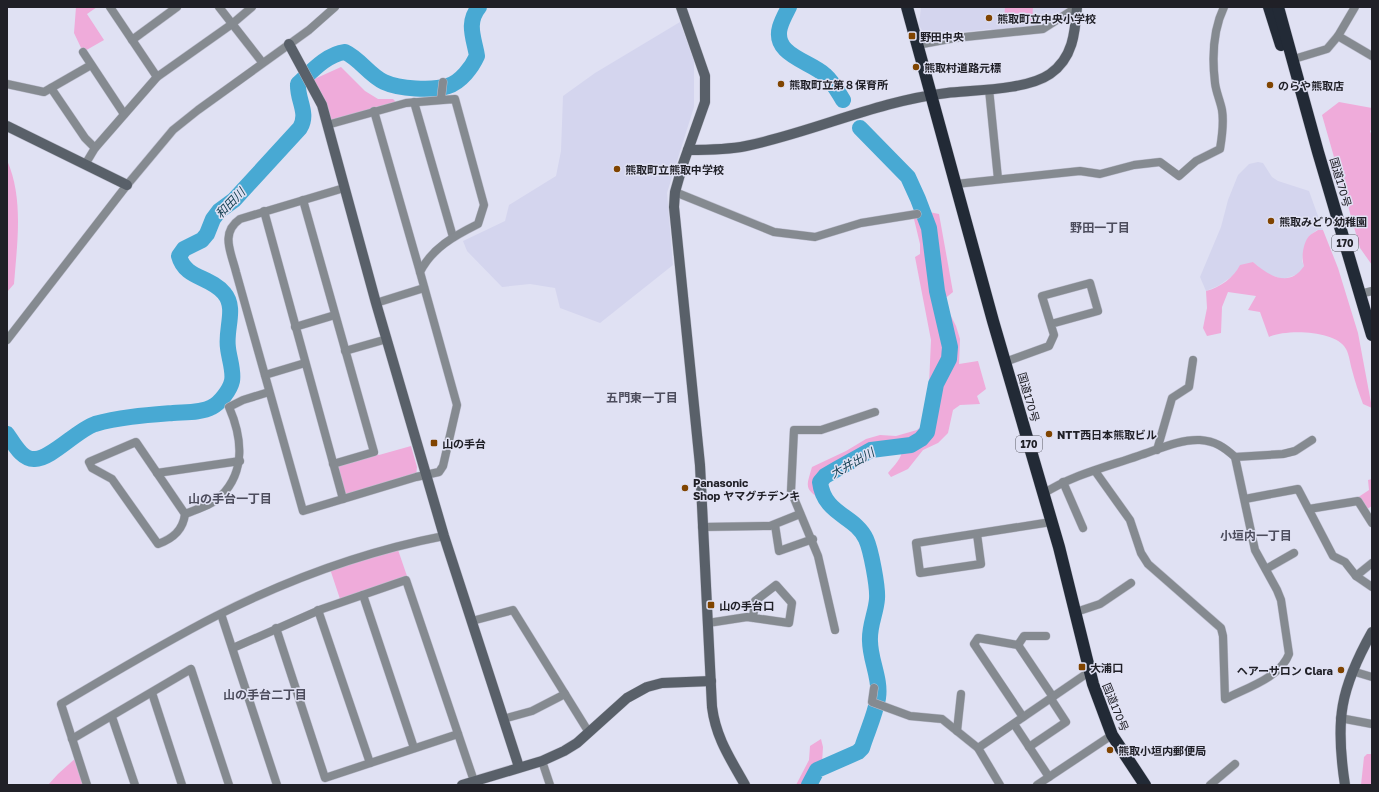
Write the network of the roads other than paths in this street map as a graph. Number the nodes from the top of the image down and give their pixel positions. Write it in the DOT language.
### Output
graph roads {
  1 [pos="110,7"];
  2 [pos="177,7"];
  3 [pos="219,7"];
  4 [pos="252,7"];
  5 [pos="335,7"];
  6 [pos="681,7"];
  7 [pos="907,7"];
  8 [pos="1077,7"];
  9 [pos="1224,7"];
  10 [pos="1269,7"];
  11 [pos="1278,7"];
  12 [pos="1356,7"];
  13 [pos="232,24"];
  14 [pos="1338,36"];
  15 [pos="132,40"];
  16 [pos="289,44"];
  17 [pos="917,45"];
  18 [pos="83,52"];
  19 [pos="1372,56"];
  20 [pos="1294,59"];
  21 [pos="262,62"];
  22 [pos="91,66"];
  23 [pos="157,77"];
  24 [pos="443,82"];
  25 [pos="7,84"];
  26 [pos="51,88"];
  27 [pos="989,89"];
  28 [pos="932,95"];
  29 [pos="441,96"];
  30 [pos="414,102"];
  31 [pos="374,111"];
  32 [pos="124,114"];
  33 [pos="327,125"];
  34 [pos="7,126"];
  35 [pos="95,148"];
  36 [pos="688,150"];
  37 [pos="1318,152"];
  38 [pos="86,164"];
  39 [pos="998,179"];
  40 [pos="956,184"];
  41 [pos="127,185"];
  42 [pos="344,188"];
  43 [pos="675,192"];
  44 [pos="303,200"];
  45 [pos="264,211"];
  46 [pos="917,214"];
  47 [pos="453,237"];
  48 [pos="420,272"];
  49 [pos="424,288"];
  50 [pos="1372,290"];
  51 [pos="1360,294"];
  52 [pos="376,303"];
  53 [pos="335,315"];
  54 [pos="1051,324"];
  55 [pos="295,327"];
  56 [pos="1372,335"];
  57 [pos="387,339"];
  58 [pos="7,340"];
  59 [pos="345,351"];
  60 [pos="1193,360"];
  61 [pos="1005,362"];
  62 [pos="305,363"];
  63 [pos="264,375"];
  64 [pos="269,392"];
  65 [pos="876,412"];
  66 [pos="1312,440"];
  67 [pos="1158,450"];
  68 [pos="1235,456"];
  69 [pos="240,461"];
  70 [pos="334,464"];
  71 [pos="1095,471"];
  72 [pos="157,473"];
  73 [pos="426,475"];
  74 [pos="1063,482"];
  75 [pos="1043,494"];
  76 [pos="343,499"];
  77 [pos="1245,499"];
  78 [pos="1309,509"];
  79 [pos="185,514"];
  80 [pos="800,514"];
  81 [pos="1051,522"];
  82 [pos="775,524"];
  83 [pos="1372,524"];
  84 [pos="702,527"];
  85 [pos="1083,528"];
  86 [pos="977,534"];
  87 [pos="444,536"];
  88 [pos="813,540"];
  89 [pos="1294,553"];
  90 [pos="1372,563"];
  91 [pos="1266,569"];
  92 [pos="1356,576"];
  93 [pos="1131,583"];
  94 [pos="1372,587"];
  95 [pos="363,595"];
  96 [pos="318,610"];
  97 [pos="1076,612"];
  98 [pos="221,614"];
  99 [pos="753,618"];
  100 [pos="472,621"];
  101 [pos="708,623"];
  102 [pos="276,628"];
  103 [pos="835,630"];
  104 [pos="1372,632"];
  105 [pos="1046,636"];
  106 [pos="1369,644"];
  107 [pos="1018,646"];
  108 [pos="233,648"];
  109 [pos="1352,671"];
  110 [pos="1089,672"];
  111 [pos="1372,677"];
  112 [pos="711,681"];
  113 [pos="874,688"];
  114 [pos="152,693"];
  115 [pos="565,694"];
  116 [pos="961,694"];
  117 [pos="1052,698"];
  118 [pos="112,717"];
  119 [pos="1023,717"];
  120 [pos="503,718"];
  121 [pos="1340,718"];
  122 [pos="1014,724"];
  123 [pos="1372,724"];
  124 [pos="588,731"];
  125 [pos="956,731"];
  126 [pos="458,734"];
  127 [pos="1112,735"];
  128 [pos="72,740"];
  129 [pos="1028,747"];
  130 [pos="414,748"];
  131 [pos="978,748"];
  132 [pos="542,761"];
  133 [pos="370,763"];
  134 [pos="1236,764"];
  135 [pos="519,767"];
  136 [pos="1049,777"];
  137 [pos="474,781"];
  138 [pos="87,785"];
  139 [pos="135,785"];
  140 [pos="182,785"];
  141 [pos="228,785"];
  142 [pos="277,785"];
  143 [pos="462,785"];
  144 [pos="550,785"];
  145 [pos="745,785"];
  146 [pos="1000,785"];
  147 [pos="1037,785"];
  148 [pos="1145,785"];
  149 [pos="1210,785"];
  150 [pos="1345,785"];
  1 -- 15 [label="street"];
  2 -- 15 [label="street"];
  3 -- 13 [label="street"];
  4 -- 13 [label="street"];
  5 -- 16 [label="street"];
  6 -- 36 [label="street"];
  7 -- 17 [label="highway, 国道170号 / 170"];
  8 -- 17 [label="street"];
  8 -- 27 [label="street"];
  9 -- 39 [label="street"];
  10 -- 37 [label="highway, 国道170号 / 170"];
  11 -- 20 [label="highway, 国道170号 / 170"];
  12 -- 14 [label="street"];
  13 -- 21 [label="street"];
  13 -- 23 [label="street"];
  14 -- 19 [label="street"];
  14 -- 20 [label="street"];
  15 -- 23 [label="street"];
  16 -- 21 [label="street"];
  16 -- 33 [label="street"];
  17 -- 28 [label="highway, 国道170号 / 170"];
  18 -- 22 [label="street"];
  20 -- 37 [label="highway, 国道170号 / 170"];
  21 -- 41 [label="street"];
  22 -- 26 [label="street"];
  22 -- 32 [label="street"];
  23 -- 32 [label="street"];
  24 -- 29 [label="street"];
  25 -- 26 [label="street"];
  26 -- 35 [label="street"];
  27 -- 28 [label="street"];
  27 -- 39 [label="street"];
  28 -- 36 [label="street"];
  28 -- 40 [label="highway, 国道170号 / 170"];
  29 -- 30 [label="street"];
  29 -- 47 [label="street"];
  30 -- 31 [label="street"];
  30 -- 47 [label="street"];
  31 -- 33 [label="street"];
  31 -- 48 [label="street"];
  32 -- 35 [label="street"];
  33 -- 42 [label="street"];
  34 -- 38 [label="street"];
  35 -- 38 [label="street"];
  36 -- 43 [label="street"];
  37 -- 51 [label="highway, 国道170号 / 170"];
  38 -- 41 [label="street"];
  39 -- 40 [label="street"];
  40 -- 61 [label="highway, 国道170号 / 170"];
  41 -- 58 [label="street"];
  42 -- 44 [label="street"];
  42 -- 52 [label="street"];
  43 -- 46 [label="street"];
  43 -- 84 [label="street"];
  44 -- 45 [label="street"];
  44 -- 53 [label="street"];
  45 -- 55 [label="street"];
  45 -- 63 [label="street"];
  47 -- 48 [label="street"];
  48 -- 49 [label="street"];
  49 -- 52 [label="street"];
  49 -- 73 [label="street"];
  50 -- 51 [label="street"];
  51 -- 56 [label="highway, 国道170号 / 170"];
  52 -- 57 [label="street"];
  53 -- 55 [label="street"];
  53 -- 59 [label="street"];
  54 -- 54 [label="street"];
  54 -- 61 [label="street"];
  55 -- 62 [label="street"];
  57 -- 59 [label="street"];
  57 -- 73 [label="street"];
  59 -- 70 [label="street"];
  60 -- 67 [label="street"];
  61 -- 75 [label="highway, 国道170号 / 170"];
  62 -- 63 [label="street"];
  62 -- 70 [label="street"];
  63 -- 64 [label="street"];
  64 -- 69 [label="street"];
  64 -- 76 [label="street"];
  65 -- 80 [label="street"];
  66 -- 68 [label="street"];
  67 -- 68 [label="street"];
  67 -- 71 [label="street"];
  68 -- 77 [label="street"];
  69 -- 72 [label="street"];
  69 -- 79 [label="street"];
  70 -- 76 [label="street"];
  71 -- 74 [label="street"];
  71 -- 91 [label="street"];
  72 -- 79 [label="street"];
  72 -- 79 [label="street"];
  73 -- 76 [label="street"];
  73 -- 87 [label="street"];
  74 -- 75 [label="street"];
  74 -- 85 [label="street"];
  75 -- 81 [label="highway, 国道170号 / 170"];
  77 -- 78 [label="street"];
  77 -- 91 [label="street"];
  78 -- 83 [label="street"];
  78 -- 92 [label="street"];
  80 -- 82 [label="street"];
  80 -- 88 [label="street"];
  81 -- 86 [label="street"];
  81 -- 97 [label="highway, 国道170号 / 170"];
  82 -- 84 [label="street"];
  82 -- 88 [label="street"];
  84 -- 101 [label="street"];
  86 -- 86 [label="street"];
  87 -- 98 [label="street"];
  87 -- 100 [label="street"];
  88 -- 103 [label="street"];
  89 -- 91 [label="street"];
  90 -- 92 [label="street"];
  92 -- 94 [label="street"];
  93 -- 97 [label="street"];
  95 -- 96 [label="street"];
  95 -- 126 [label="street"];
  95 -- 130 [label="street"];
  96 -- 102 [label="street"];
  96 -- 133 [label="street"];
  97 -- 110 [label="highway, 国道170号 / 170"];
  98 -- 108 [label="street"];
  98 -- 128 [label="street"];
  99 -- 99 [label="street"];
  99 -- 101 [label="street"];
  100 -- 115 [label="street"];
  100 -- 120 [label="street"];
  101 -- 112 [label="street"];
  102 -- 108 [label="street"];
  102 -- 133 [label="street"];
  104 -- 106 [label="street"];
  105 -- 107 [label="street"];
  106 -- 109 [label="street"];
  107 -- 117 [label="street"];
  107 -- 119 [label="street"];
  108 -- 142 [label="street"];
  109 -- 111 [label="street"];
  109 -- 121 [label="street"];
  110 -- 117 [label="street"];
  110 -- 127 [label="highway, 国道170号 / 170"];
  112 -- 124 [label="street"];
  112 -- 145 [label="street"];
  113 -- 125 [label="street"];
  114 -- 118 [label="street"];
  114 -- 140 [label="street"];
  114 -- 141 [label="street"];
  115 -- 120 [label="street"];
  115 -- 124 [label="street"];
  116 -- 125 [label="street"];
  117 -- 119 [label="street"];
  117 -- 129 [label="street"];
  118 -- 128 [label="street"];
  118 -- 139 [label="street"];
  119 -- 122 [label="street"];
  120 -- 135 [label="street"];
  121 -- 123 [label="street"];
  121 -- 150 [label="street"];
  122 -- 129 [label="street"];
  122 -- 131 [label="street"];
  124 -- 132 [label="street"];
  125 -- 131 [label="street"];
  126 -- 130 [label="street"];
  126 -- 137 [label="street"];
  127 -- 136 [label="street"];
  127 -- 148 [label="highway, 国道170号 / 170"];
  128 -- 138 [label="street"];
  129 -- 136 [label="street"];
  130 -- 133 [label="street"];
  131 -- 146 [label="street"];
  132 -- 135 [label="street"];
  132 -- 144 [label="street"];
  134 -- 149 [label="street"];
  135 -- 137 [label="street"];
  136 -- 147 [label="street"];
  137 -- 143 [label="street"];
}
